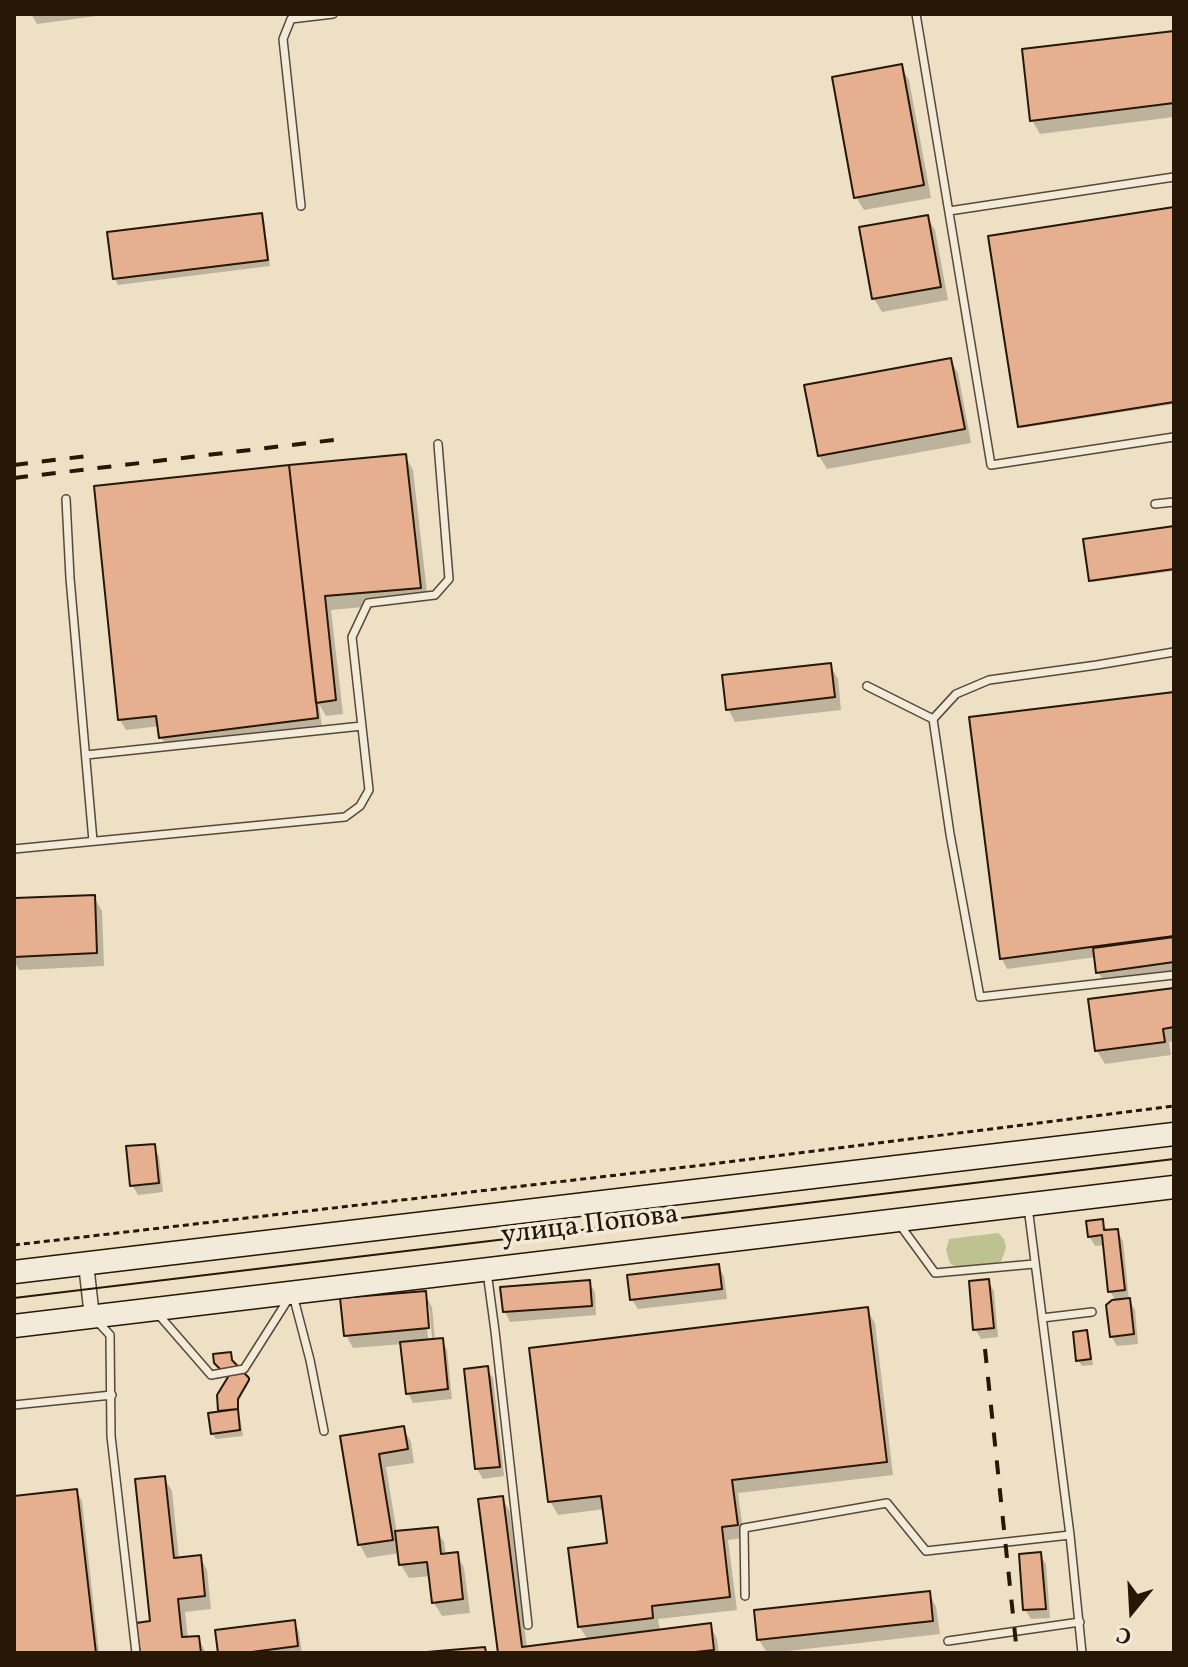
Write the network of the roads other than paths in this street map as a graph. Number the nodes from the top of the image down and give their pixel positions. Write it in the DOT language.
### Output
graph roads {
  1 [pos="333,14"];
  2 [pos="916,14"];
  3 [pos="1174,177"];
  4 [pos="301,206"];
  5 [pos="949,211"];
  6 [pos="1174,437"];
  7 [pos="438,444"];
  8 [pos="66,499"];
  9 [pos="1174,502"];
  10 [pos="1155,504"];
  11 [pos="1174,652"];
  12 [pos="867,686"];
  13 [pos="933,719"];
  14 [pos="362,726"];
  15 [pos="86,755"];
  16 [pos="93,841"];
  17 [pos="14,849"];
  18 [pos="1174,975"];
  19 [pos="1174,1134"];
  20 [pos="1174,1187"];
  21 [pos="1027,1205"];
  22 [pos="896,1220"];
  23 [pos="86,1264"];
  24 [pos="1034,1264"];
  25 [pos="487,1270"];
  26 [pos="14,1272"];
  27 [pos="292,1293"];
  28 [pos="153,1309"];
  29 [pos="1092,1312"];
  30 [pos="92,1317"];
  31 [pos="1042,1318"];
  32 [pos="14,1326"];
  33 [pos="112,1395"];
  34 [pos="14,1405"];
  35 [pos="324,1431"];
  36 [pos="1070,1535"];
  37 [pos="745,1596"];
  38 [pos="1080,1622"];
  39 [pos="528,1625"];
  40 [pos="948,1641"];
  41 [pos="136,1653"];
  42 [pos="1082,1653"];
  1 -- 4 [label="lane"];
  2 -- 5 [label="lane"];
  3 -- 5 [label="lane"];
  5 -- 6 [label="lane"];
  7 -- 14 [label="lane"];
  8 -- 15 [label="lane"];
  9 -- 10 [label="lane"];
  11 -- 13 [label="lane"];
  12 -- 13 [label="lane"];
  13 -- 18 [label="lane"];
  14 -- 15 [label="lane"];
  14 -- 16 [label="lane"];
  15 -- 16 [label="lane"];
  16 -- 17 [label="lane"];
  19 -- 23 [label="main road, улица Попова"];
  20 -- 21 [label="main road, улица Попова"];
  21 -- 22 [label="main road, улица Попова"];
  21 -- 24 [label="lane"];
  22 -- 24 [label="lane"];
  22 -- 25 [label="main road, улица Попова"];
  23 -- 26 [label="main road, улица Попова"];
  23 -- 30 [label="street"];
  24 -- 31 [label="lane"];
  25 -- 27 [label="main road, улица Попова"];
  25 -- 39 [label="lane"];
  27 -- 28 [label="main road, улица Попова"];
  27 -- 28 [label="lane"];
  27 -- 35 [label="lane"];
  28 -- 30 [label="main road, улица Попова"];
  29 -- 31 [label="lane"];
  30 -- 32 [label="main road, улица Попова"];
  30 -- 33 [label="lane"];
  31 -- 36 [label="lane"];
  33 -- 34 [label="lane"];
  33 -- 41 [label="lane"];
  36 -- 37 [label="lane"];
  36 -- 38 [label="lane"];
  38 -- 40 [label="lane"];
  38 -- 42 [label="lane"];
}
